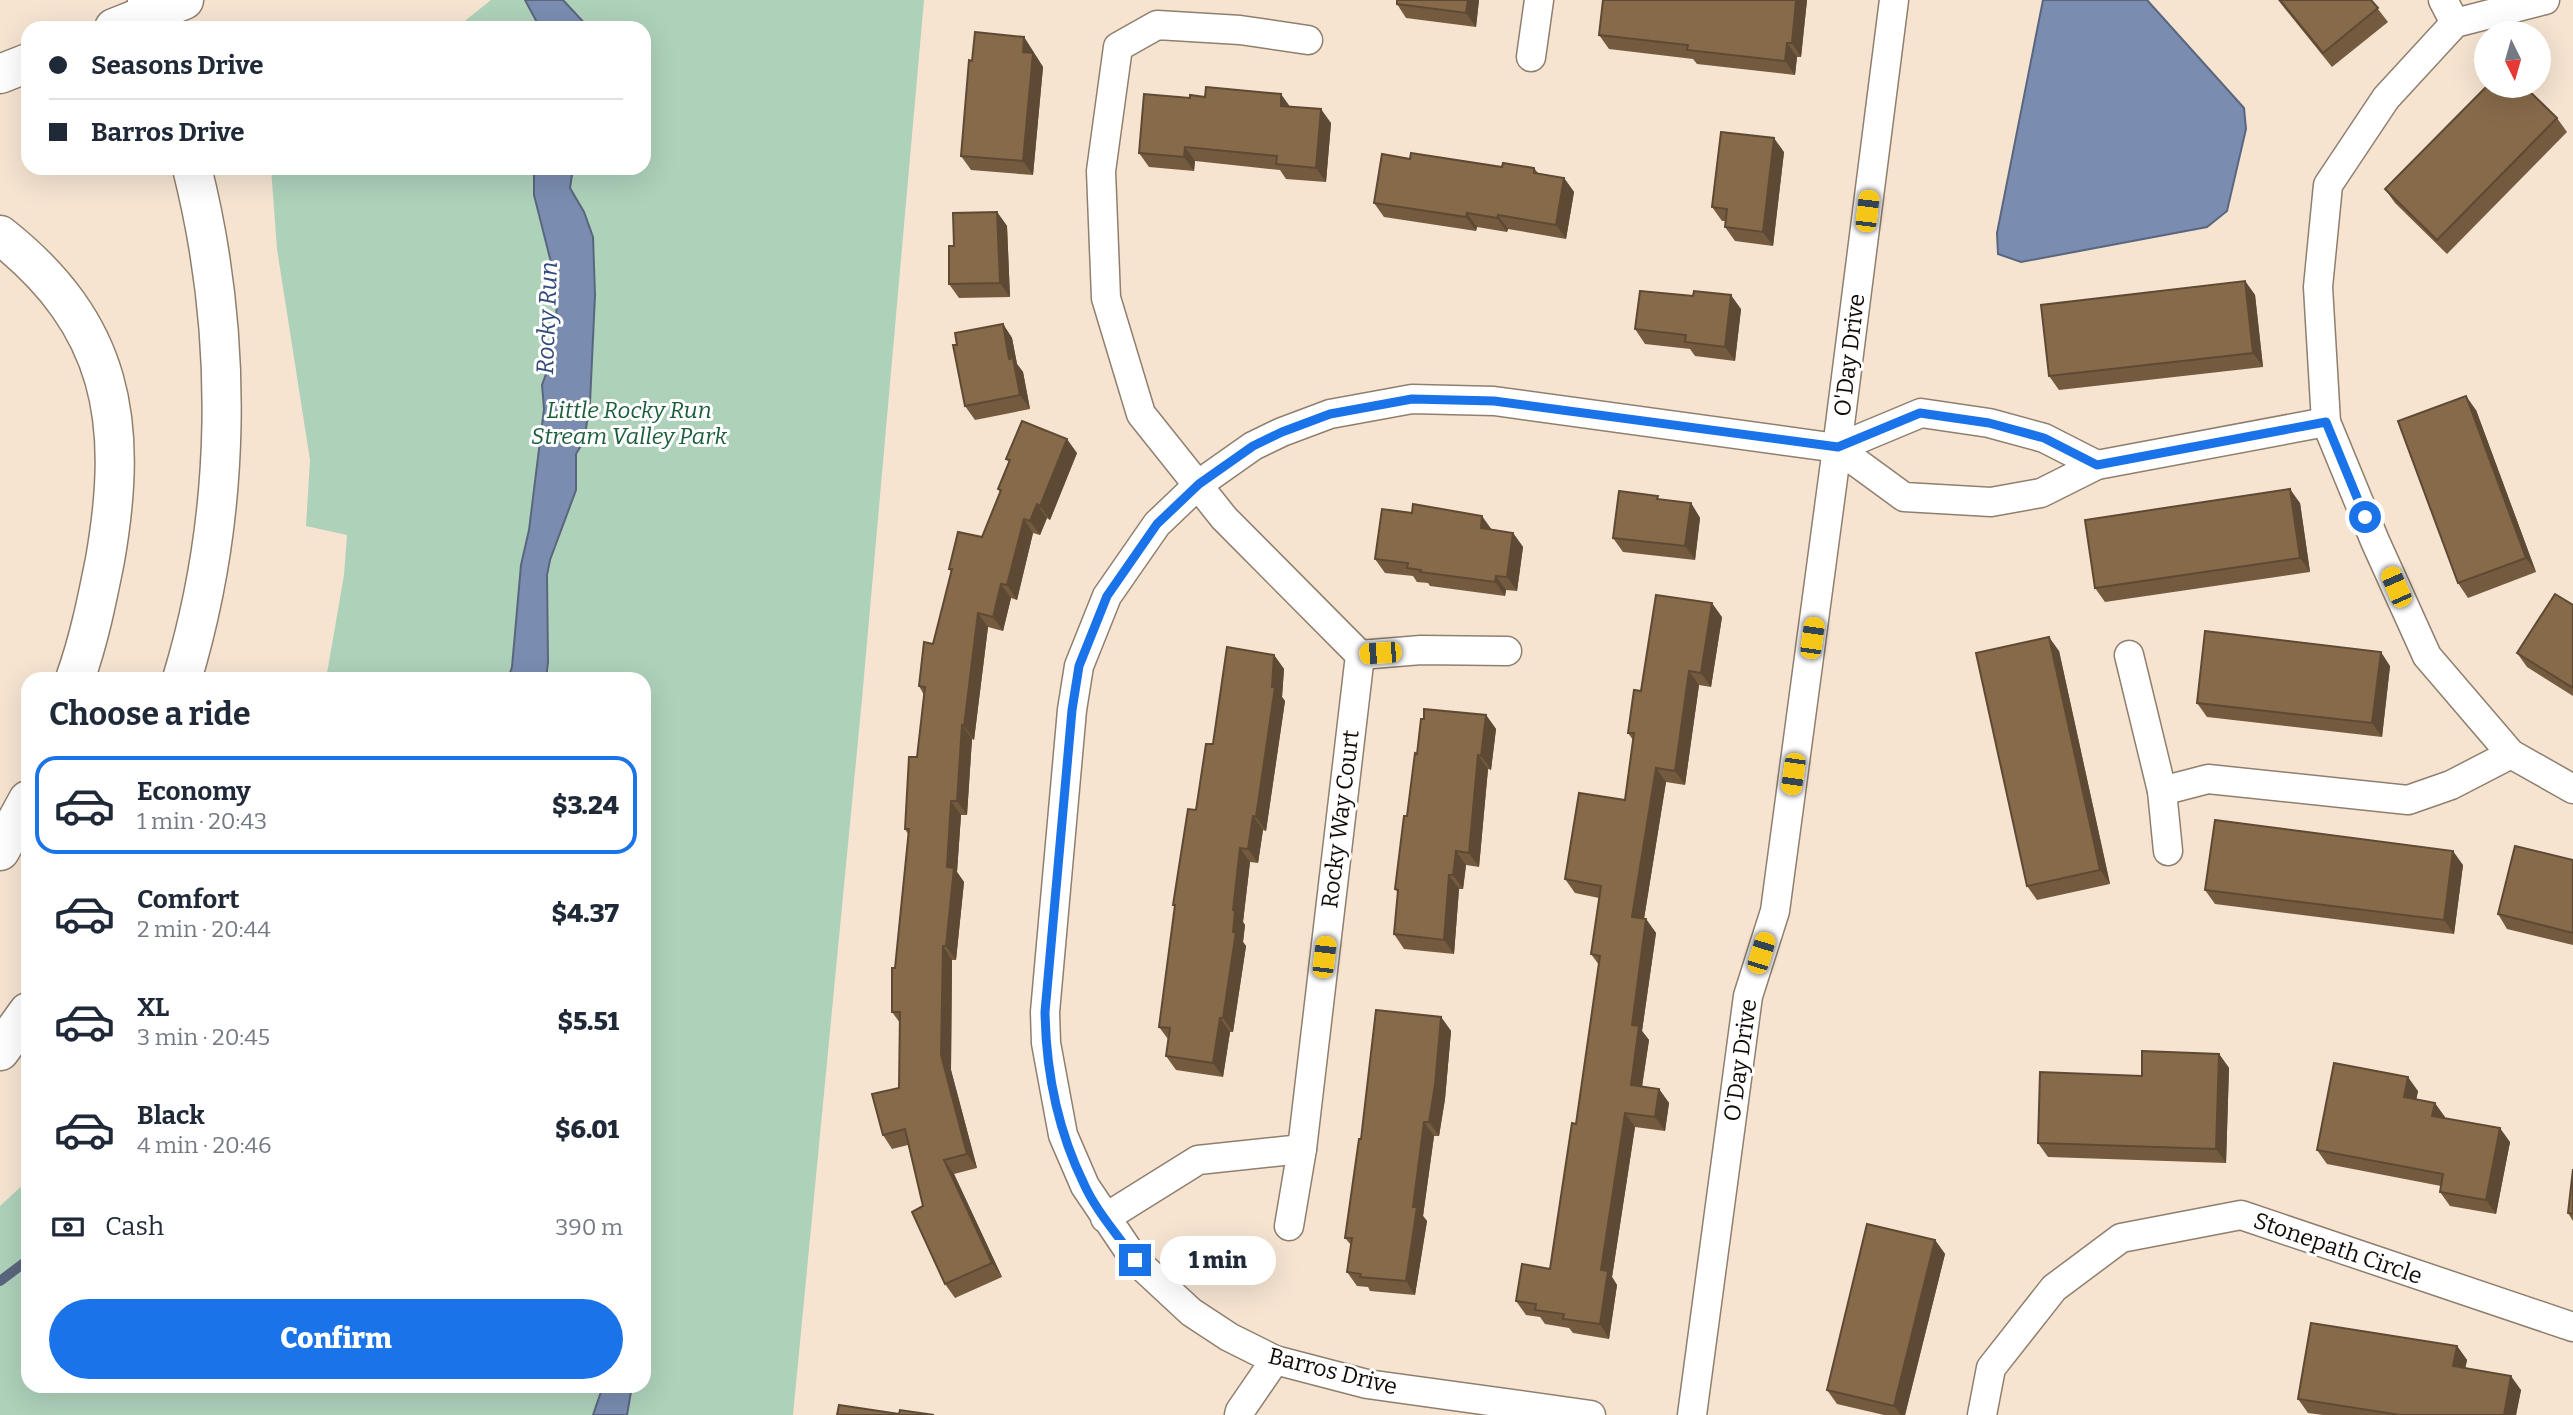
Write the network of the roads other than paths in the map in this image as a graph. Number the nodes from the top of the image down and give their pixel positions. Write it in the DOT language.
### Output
graph roads {
  1 [pos="1539,0"];
  2 [pos="1894,0"];
  3 [pos="2545,0"];
  4 [pos="159,10"];
  5 [pos="2449,12"];
  6 [pos="132,21"];
  7 [pos="1308,40"];
  8 [pos="1531,57"];
  9 [pos="21,66"];
  10 [pos="0,74"];
  11 [pos="193,175"];
  12 [pos="0,235"];
  13 [pos="2326,422"];
  14 [pos="1838,447"];
  15 [pos="2097,465"];
  16 [pos="1199,484"];
  17 [pos="1507,651"];
  18 [pos="1360,655"];
  19 [pos="2129,655"];
  20 [pos="77,672"];
  21 [pos="184,672"];
  22 [pos="2511,754"];
  23 [pos="2573,789"];
  24 [pos="2162,791"];
  25 [pos="21,813"];
  26 [pos="0,851"];
  27 [pos="2168,851"];
  28 [pos="21,1022"];
  29 [pos="0,1051"];
  30 [pos="1302,1149"];
  31 [pos="1105,1217"];
  32 [pos="1289,1226"];
  33 [pos="2573,1327"];
  34 [pos="1275,1360"];
  35 [pos="1239,1415"];
  36 [pos="1591,1415"];
  37 [pos="1692,1415"];
  38 [pos="1982,1415"];
  1 -- 8 [label="street"];
  2 -- 14 [label="street, O'Day Drive"];
  3 -- 5 [label="street"];
  4 -- 6 [label="main road"];
  5 -- 13 [label="street"];
  7 -- 16 [label="street"];
  9 -- 10 [label="main road"];
  11 -- 21 [label="main road"];
  12 -- 20 [label="main road"];
  13 -- 15 [label="street"];
  13 -- 22 [label="street"];
  14 -- 15 [label="street"];
  14 -- 15 [label="street"];
  14 -- 16 [label="street, Barros Drive"];
  14 -- 37 [label="street, O'Day Drive"];
  16 -- 18 [label="street"];
  16 -- 31 [label="street, Barros Drive"];
  17 -- 18 [label="street"];
  18 -- 30 [label="street, Rocky Way Court"];
  19 -- 24 [label="street"];
  22 -- 23 [label="street"];
  22 -- 24 [label="street"];
  24 -- 27 [label="street"];
  25 -- 26 [label="main road"];
  28 -- 29 [label="main road"];
  30 -- 31 [label="street"];
  30 -- 32 [label="street, Rocky Way Court"];
  31 -- 34 [label="street, Barros Drive"];
  33 -- 38 [label="street, Stonepath Circle"];
  34 -- 35 [label="street"];
  34 -- 36 [label="street, Barros Drive"];
}
